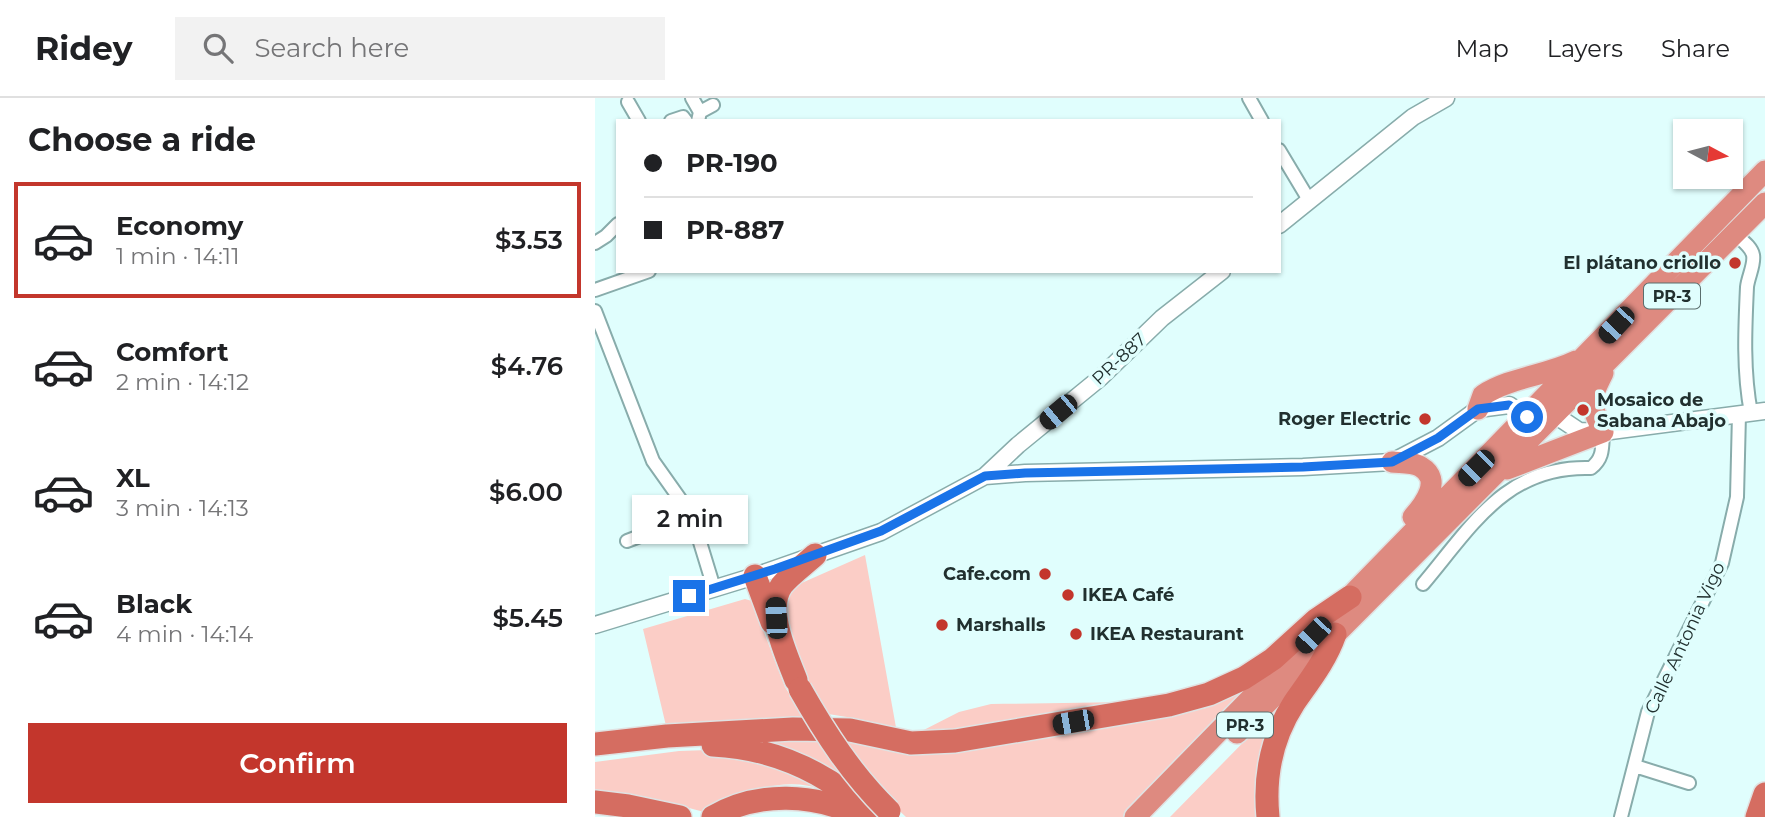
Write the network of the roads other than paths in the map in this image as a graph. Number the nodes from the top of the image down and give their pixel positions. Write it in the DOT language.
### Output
graph roads {
  1 [pos="692,98"];
  2 [pos="1249,98"];
  3 [pos="1446,98"];
  4 [pos="628,102"];
  5 [pos="713,105"];
  6 [pos="699,116"];
  7 [pos="638,119"];
  8 [pos="1261,119"];
  9 [pos="1281,153"];
  10 [pos="1765,171"];
  11 [pos="1309,200"];
  12 [pos="1765,203"];
  13 [pos="1281,223"];
  14 [pos="616,226"];
  15 [pos="1735,234"];
  16 [pos="595,243"];
  17 [pos="643,273"];
  18 [pos="1219,273"];
  19 [pos="595,290"];
  20 [pos="595,311"];
  21 [pos="1587,356"];
  22 [pos="1611,359"];
  23 [pos="1478,409"];
  24 [pos="1752,413"];
  25 [pos="1555,415"];
  26 [pos="1527,417"];
  27 [pos="1603,432"];
  28 [pos="1392,462"];
  29 [pos="1499,471"];
  30 [pos="985,476"];
  31 [pos="692,516"];
  32 [pos="628,541"];
  33 [pos="814,555"];
  34 [pos="1379,568"];
  35 [pos="755,576"];
  36 [pos="1423,584"];
  37 [pos="714,588"];
  38 [pos="1350,597"];
  39 [pos="595,625"];
  40 [pos="1335,634"];
  41 [pos="798,684"];
  42 [pos="595,744"];
  43 [pos="595,755"];
  44 [pos="1635,766"];
  45 [pos="1689,783"];
  46 [pos="1765,794"];
  47 [pos="595,802"];
  48 [pos="670,814"];
  49 [pos="887,815"];
  50 [pos="713,817"];
  51 [pos="861,817"];
  52 [pos="1135,817"];
  53 [pos="1154,817"];
  54 [pos="1268,817"];
  55 [pos="1621,817"];
  56 [pos="1757,817"];
  1 -- 6 [label="street"];
  2 -- 8 [label="street"];
  3 -- 11 [label="street"];
  4 -- 7 [label="street"];
  5 -- 6 [label="street"];
  9 -- 11 [label="street"];
  10 -- 21 [label="highway, PR-3"];
  11 -- 13 [label="street"];
  12 -- 15 [label="highway, PR-3"];
  14 -- 16 [label="street"];
  15 -- 22 [label="highway, PR-3"];
  15 -- 24 [label="street, Calle Antonia Vigo"];
  17 -- 19 [label="street"];
  18 -- 30 [label="street, PR-887"];
  20 -- 31 [label="street"];
  21 -- 23 [label="highway"];
  21 -- 26 [label="highway, PR-3"];
  22 -- 25 [label="highway, PR-3"];
  22 -- 27 [label="highway"];
  23 -- 26 [label="street"];
  23 -- 28 [label="street"];
  24 -- 27 [label="street"];
  24 -- 44 [label="street, Calle Antonia Vigo"];
  25 -- 27 [label="street"];
  25 -- 29 [label="highway, PR-3"];
  26 -- 34 [label="highway, PR-3"];
  27 -- 29 [label="highway"];
  27 -- 36 [label="street"];
  28 -- 30 [label="street"];
  28 -- 34 [label="highway"];
  29 -- 40 [label="highway, PR-3"];
  30 -- 33 [label="street, PR-887"];
  31 -- 32 [label="street"];
  31 -- 37 [label="street"];
  33 -- 35 [label="street, PR-887"];
  33 -- 41 [label="highway"];
  34 -- 38 [label="highway, PR-3"];
  35 -- 37 [label="street, PR-887"];
  35 -- 41 [label="highway"];
  37 -- 39 [label="street, PR-887"];
  38 -- 42 [label="highway"];
  38 -- 52 [label="highway, PR-3"];
  40 -- 53 [label="highway, PR-3"];
  40 -- 54 [label="highway"];
  41 -- 49 [label="highway, bridge"];
  43 -- 49 [label="highway"];
  44 -- 45 [label="street"];
  44 -- 55 [label="street, Calle Antonia Vigo"];
  46 -- 56 [label="highway"];
  47 -- 48 [label="highway"];
  50 -- 51 [label="highway"];
}
